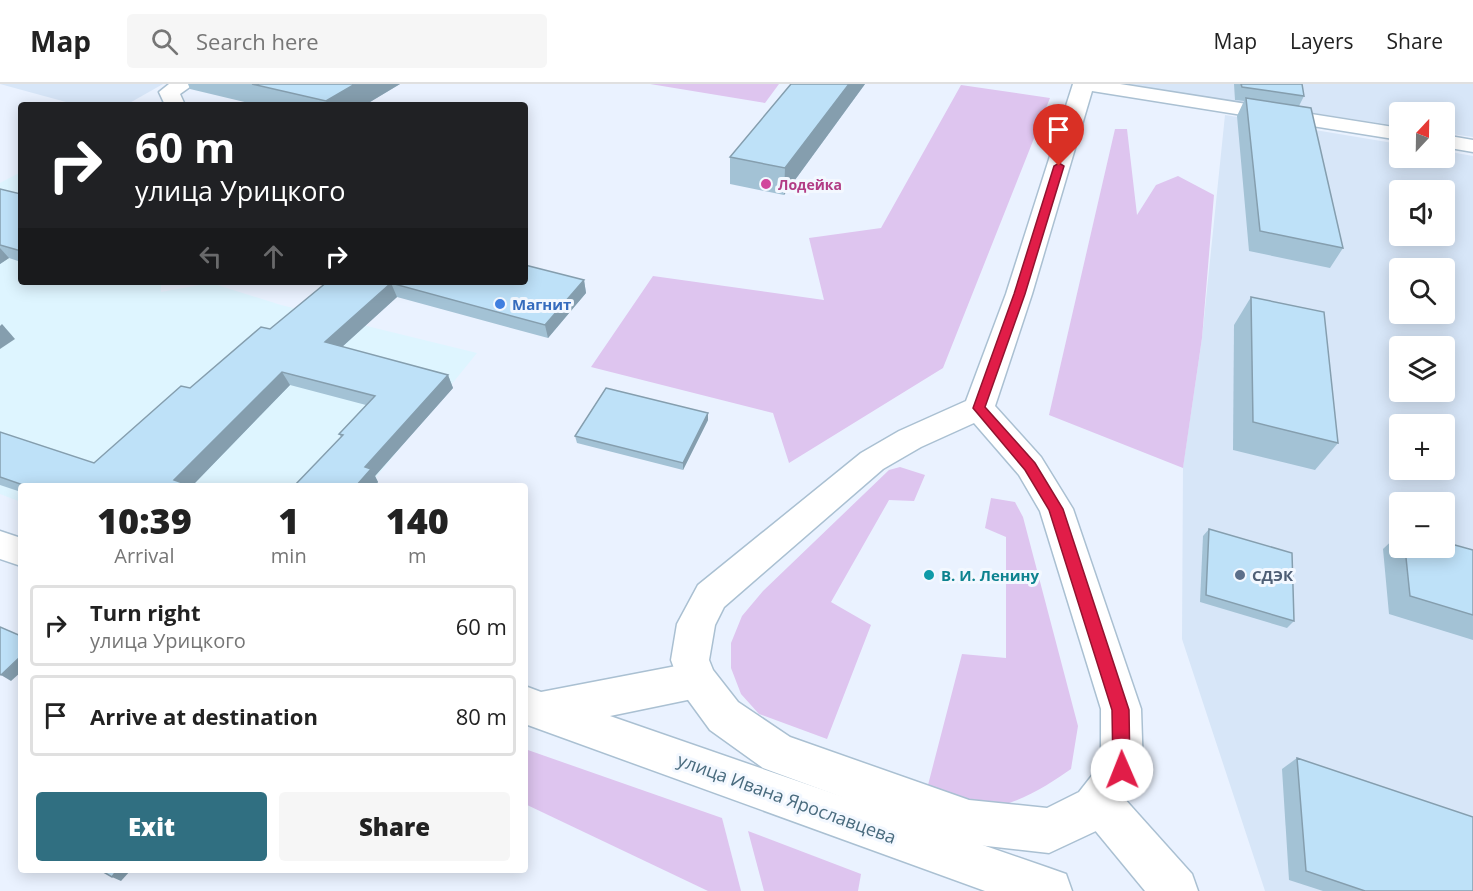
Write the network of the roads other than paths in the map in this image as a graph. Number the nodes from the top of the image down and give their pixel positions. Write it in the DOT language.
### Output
graph roads {
  1 [pos="184,84"];
  2 [pos="1084,84"];
  3 [pos="174,102"];
  4 [pos="1389,132"];
  5 [pos="1455,143"];
  6 [pos="1473,146"];
  7 [pos="979,408"];
  8 [pos="0,545"];
  9 [pos="18,551"];
  10 [pos="697,680"];
  11 [pos="533,708"];
  12 [pos="1099,802"];
  13 [pos="1049,891"];
  14 [pos="1175,891"];
  1 -- 3 [label="street"];
  2 -- 4 [label="street"];
  2 -- 7 [label="street"];
  5 -- 6 [label="street"];
  7 -- 10 [label="street"];
  7 -- 12 [label="street"];
  8 -- 9 [label="street"];
  10 -- 11 [label="street"];
  10 -- 12 [label="street"];
  11 -- 13 [label="street, улица Ивана Ярославцева"];
  12 -- 14 [label="street"];
}
